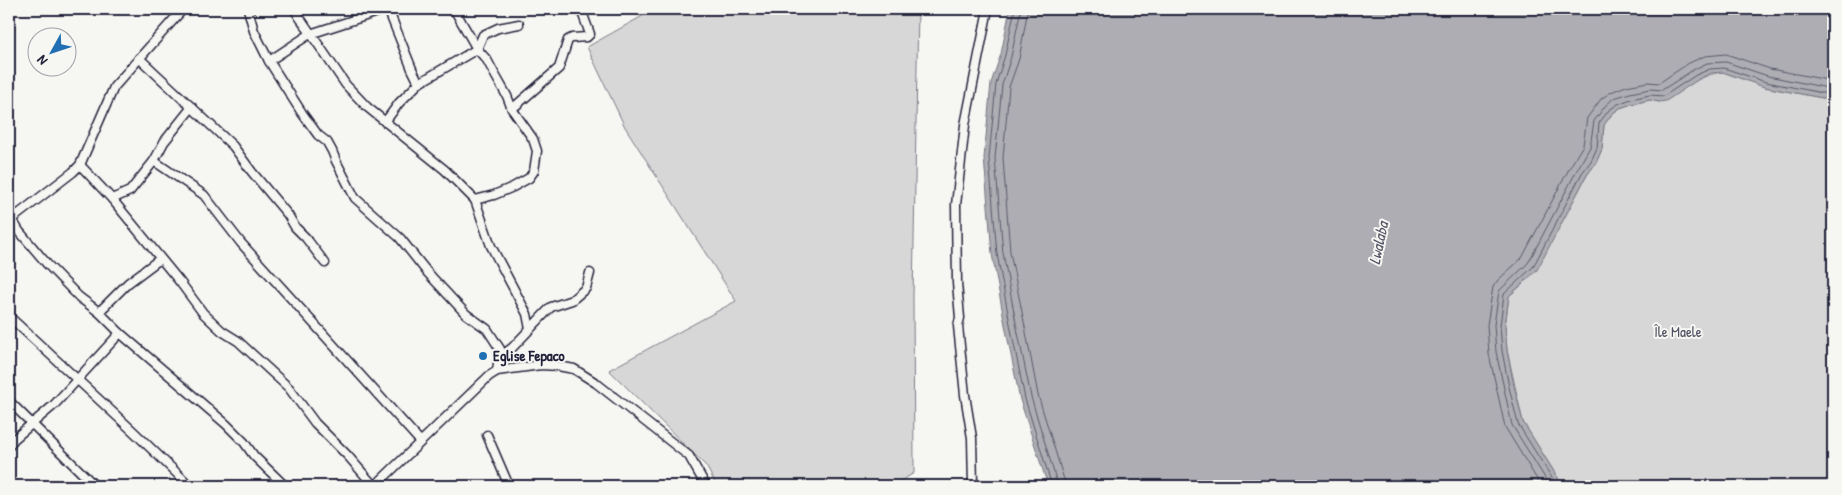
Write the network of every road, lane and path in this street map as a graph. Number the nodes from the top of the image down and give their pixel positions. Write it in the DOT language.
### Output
graph roads {
  1 [pos="183,9"];
  2 [pos="248,9"];
  3 [pos="294,9"];
  4 [pos="388,9"];
  5 [pos="454,9"];
  6 [pos="582,9"];
  7 [pos="988,9"];
  8 [pos="519,24"];
  9 [pos="310,34"];
  10 [pos="477,49"];
  11 [pos="139,58"];
  12 [pos="268,61"];
  13 [pos="419,83"];
  14 [pos="192,107"];
  15 [pos="512,110"];
  16 [pos="385,122"];
  17 [pos="154,162"];
  18 [pos="80,165"];
  19 [pos="112,199"];
  20 [pos="475,200"];
  21 [pos="9,208"];
  22 [pos="16,216"];
  23 [pos="160,259"];
  24 [pos="325,263"];
  25 [pos="590,273"];
  26 [pos="99,312"];
  27 [pos="13,320"];
  28 [pos="530,329"];
  29 [pos="120,333"];
  30 [pos="500,357"];
  31 [pos="497,371"];
  32 [pos="77,379"];
  33 [pos="9,401"];
  34 [pos="32,424"];
  35 [pos="487,435"];
  36 [pos="420,441"];
  37 [pos="9,446"];
  38 [pos="186,485"];
  39 [pos="95,486"];
  40 [pos="285,486"];
  41 [pos="374,486"];
  42 [pos="509,486"];
  43 [pos="706,486"];
  44 [pos="973,486"];
  1 -- 11 [label="street"];
  2 -- 12 [label="street"];
  3 -- 9 [label="street"];
  4 -- 9 [label="street"];
  4 -- 13 [label="street"];
  5 -- 10 [label="street"];
  6 -- 15 [label="street"];
  7 -- 44 [label="street"];
  8 -- 10 [label="street"];
  9 -- 12 [label="street"];
  9 -- 16 [label="street"];
  10 -- 13 [label="street"];
  10 -- 15 [label="street"];
  11 -- 14 [label="street"];
  11 -- 18 [label="street"];
  12 -- 30 [label="street"];
  13 -- 16 [label="street"];
  14 -- 17 [label="street"];
  14 -- 24 [label="street"];
  15 -- 20 [label="street"];
  16 -- 20 [label="street"];
  17 -- 19 [label="street"];
  17 -- 36 [label="street"];
  18 -- 19 [label="street"];
  18 -- 22 [label="street"];
  19 -- 23 [label="street"];
  20 -- 28 [label="street"];
  21 -- 22 [label="street"];
  22 -- 26 [label="street"];
  23 -- 26 [label="street"];
  23 -- 41 [label="street"];
  25 -- 28 [label="street"];
  26 -- 29 [label="street"];
  27 -- 32 [label="street"];
  28 -- 30 [label="street"];
  29 -- 32 [label="street"];
  29 -- 40 [label="street"];
  30 -- 31 [label="street"];
  31 -- 36 [label="street"];
  31 -- 43 [label="street"];
  32 -- 34 [label="street"];
  32 -- 38 [label="street"];
  33 -- 34 [label="street"];
  34 -- 37 [label="street"];
  34 -- 39 [label="street"];
  35 -- 42 [label="street"];
  36 -- 41 [label="street"];
}
